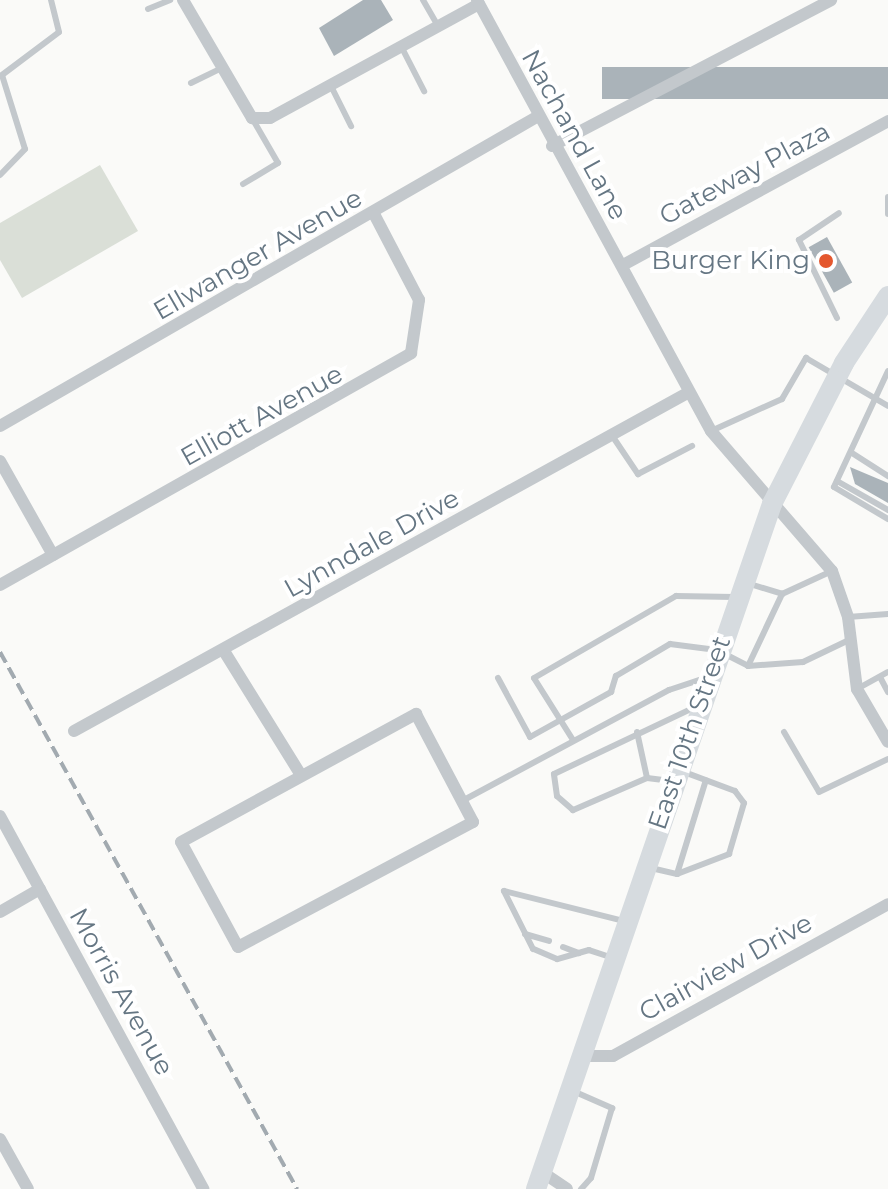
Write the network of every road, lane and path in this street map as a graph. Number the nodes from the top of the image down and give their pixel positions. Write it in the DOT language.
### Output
graph roads {
  1 [pos="51,0"];
  2 [pos="170,0"];
  3 [pos="183,0"];
  4 [pos="423,0"];
  5 [pos="831,0"];
  6 [pos="478,2"];
  7 [pos="148,9"];
  8 [pos="438,26"];
  9 [pos="401,46"];
  10 [pos="222,68"];
  11 [pos="191,83"];
  12 [pos="330,85"];
  13 [pos="424,91"];
  14 [pos="252,118"];
  15 [pos="535,118"];
  16 [pos="888,121"];
  17 [pos="351,126"];
  18 [pos="552,146"];
  19 [pos="0,175"];
  20 [pos="243,184"];
  21 [pos="888,197"];
  22 [pos="839,213"];
  23 [pos="888,214"];
  24 [pos="375,216"];
  25 [pos="623,265"];
  26 [pos="888,296"];
  27 [pos="837,318"];
  28 [pos="888,371"];
  29 [pos="839,372"];
  30 [pos="689,392"];
  31 [pos="874,396"];
  32 [pos="888,406"];
  33 [pos="0,426"];
  34 [pos="711,431"];
  35 [pos="613,437"];
  36 [pos="692,446"];
  37 [pos="852,453"];
  38 [pos="0,461"];
  39 [pos="888,476"];
  40 [pos="837,481"];
  41 [pos="772,504"];
  42 [pos="888,510"];
  43 [pos="888,519"];
  44 [pos="53,555"];
  45 [pos="832,571"];
  46 [pos="0,585"];
  47 [pos="739,589"];
  48 [pos="782,594"];
  49 [pos="888,614"];
  50 [pos="848,617"];
  51 [pos="850,639"];
  52 [pos="717,650"];
  53 [pos="224,651"];
  54 [pos="748,666"];
  55 [pos="888,672"];
  56 [pos="708,677"];
  57 [pos="880,677"];
  58 [pos="498,678"];
  59 [pos="857,689"];
  60 [pos="888,692"];
  61 [pos="699,706"];
  62 [pos="562,723"];
  63 [pos="74,731"];
  64 [pos="637,732"];
  65 [pos="784,732"];
  66 [pos="573,740"];
  67 [pos="888,742"];
  68 [pos="888,759"];
  69 [pos="301,775"];
  70 [pos="675,775"];
  71 [pos="647,778"];
  72 [pos="706,780"];
  73 [pos="462,801"];
  74 [pos="0,816"];
  75 [pos="645,866"];
  76 [pos="677,874"];
  77 [pos="40,889"];
  78 [pos="888,904"];
  79 [pos="0,912"];
  80 [pos="626,921"];
  81 [pos="524,934"];
  82 [pos="549,941"];
  83 [pos="563,947"];
  84 [pos="579,953"];
  85 [pos="614,958"];
  86 [pos="580,1056"];
  87 [pos="570,1090"];
  88 [pos="0,1139"];
  89 [pos="539,1180"];
  90 [pos="28,1189"];
  91 [pos="203,1189"];
  92 [pos="567,1189"];
  93 [pos="581,1189"];
  1 -- 19 [label="lane"];
  2 -- 7 [label="lane"];
  3 -- 10 [label="street"];
  4 -- 8 [label="lane"];
  5 -- 18 [label="street"];
  6 -- 8 [label="street"];
  6 -- 15 [label="street, Nachand Lane"];
  8 -- 9 [label="street"];
  9 -- 12 [label="street"];
  9 -- 13 [label="lane"];
  10 -- 11 [label="lane"];
  10 -- 14 [label="street"];
  12 -- 14 [label="street"];
  12 -- 17 [label="lane"];
  14 -- 20 [label="lane"];
  15 -- 18 [label="street, Nachand Lane"];
  15 -- 24 [label="street, Ellwanger Avenue"];
  16 -- 25 [label="street, Gateway Plaza"];
  18 -- 25 [label="street, Nachand Lane"];
  21 -- 23 [label="lane"];
  22 -- 27 [label="lane"];
  24 -- 33 [label="street, Ellwanger Avenue"];
  24 -- 44 [label="street, Elliott Avenue"];
  25 -- 30 [label="street, Nachand Lane"];
  26 -- 29 [label="main road, East 10th Street"];
  28 -- 31 [label="lane"];
  29 -- 31 [label="lane"];
  29 -- 34 [label="lane"];
  29 -- 41 [label="main road, East 10th Street"];
  30 -- 34 [label="street, Nachand Lane"];
  30 -- 35 [label="street, Lynndale Drive"];
  31 -- 32 [label="lane"];
  31 -- 37 [label="lane"];
  34 -- 41 [label="street, Nachand Lane"];
  35 -- 36 [label="lane"];
  35 -- 53 [label="street, Lynndale Drive"];
  37 -- 39 [label="lane"];
  37 -- 40 [label="lane"];
  38 -- 44 [label="street"];
  40 -- 42 [label="lane"];
  40 -- 43 [label="lane"];
  41 -- 45 [label="street, Nachand Lane"];
  41 -- 47 [label="main road, East 10th Street"];
  44 -- 46 [label="street, Elliott Avenue"];
  45 -- 48 [label="lane"];
  45 -- 50 [label="street, Nachand Lane"];
  47 -- 48 [label="lane"];
  47 -- 52 [label="main road, East 10th Street"];
  47 -- 62 [label="lane"];
  48 -- 54 [label="lane"];
  49 -- 50 [label="lane"];
  50 -- 51 [label="street, Nachand Lane"];
  51 -- 54 [label="lane"];
  51 -- 59 [label="street, Nachand Lane"];
  52 -- 54 [label="lane"];
  52 -- 56 [label="main road, East 10th Street"];
  52 -- 62 [label="lane"];
  53 -- 63 [label="street, Lynndale Drive"];
  53 -- 69 [label="street"];
  55 -- 57 [label="lane"];
  56 -- 61 [label="main road, East 10th Street"];
  56 -- 66 [label="lane"];
  57 -- 59 [label="lane"];
  57 -- 60 [label="lane"];
  58 -- 62 [label="lane"];
  59 -- 67 [label="street, Nachand Lane"];
  61 -- 64 [label="lane"];
  61 -- 70 [label="main road, East 10th Street"];
  62 -- 66 [label="lane"];
  64 -- 71 [label="lane"];
  64 -- 71 [label="lane"];
  65 -- 68 [label="lane"];
  66 -- 73 [label="lane"];
  69 -- 73 [label="street"];
  69 -- 73 [label="street"];
  70 -- 71 [label="lane"];
  70 -- 72 [label="lane"];
  70 -- 75 [label="main road, East 10th Street"];
  72 -- 76 [label="lane"];
  72 -- 76 [label="lane"];
  74 -- 77 [label="street, Morris Avenue"];
  75 -- 76 [label="lane"];
  75 -- 80 [label="main road, East 10th Street"];
  77 -- 79 [label="street"];
  77 -- 91 [label="street, Morris Avenue"];
  78 -- 86 [label="street, Clairview Drive"];
  80 -- 81 [label="lane"];
  80 -- 85 [label="main road, East 10th Street"];
  81 -- 82 [label="lane"];
  81 -- 84 [label="lane"];
  83 -- 84 [label="lane"];
  84 -- 85 [label="lane"];
  85 -- 86 [label="main road, East 10th Street"];
  86 -- 87 [label="main road, East 10th Street"];
  87 -- 89 [label="main road, East 10th Street"];
  87 -- 93 [label="lane"];
  88 -- 90 [label="street"];
  89 -- 92 [label="street"];
}
